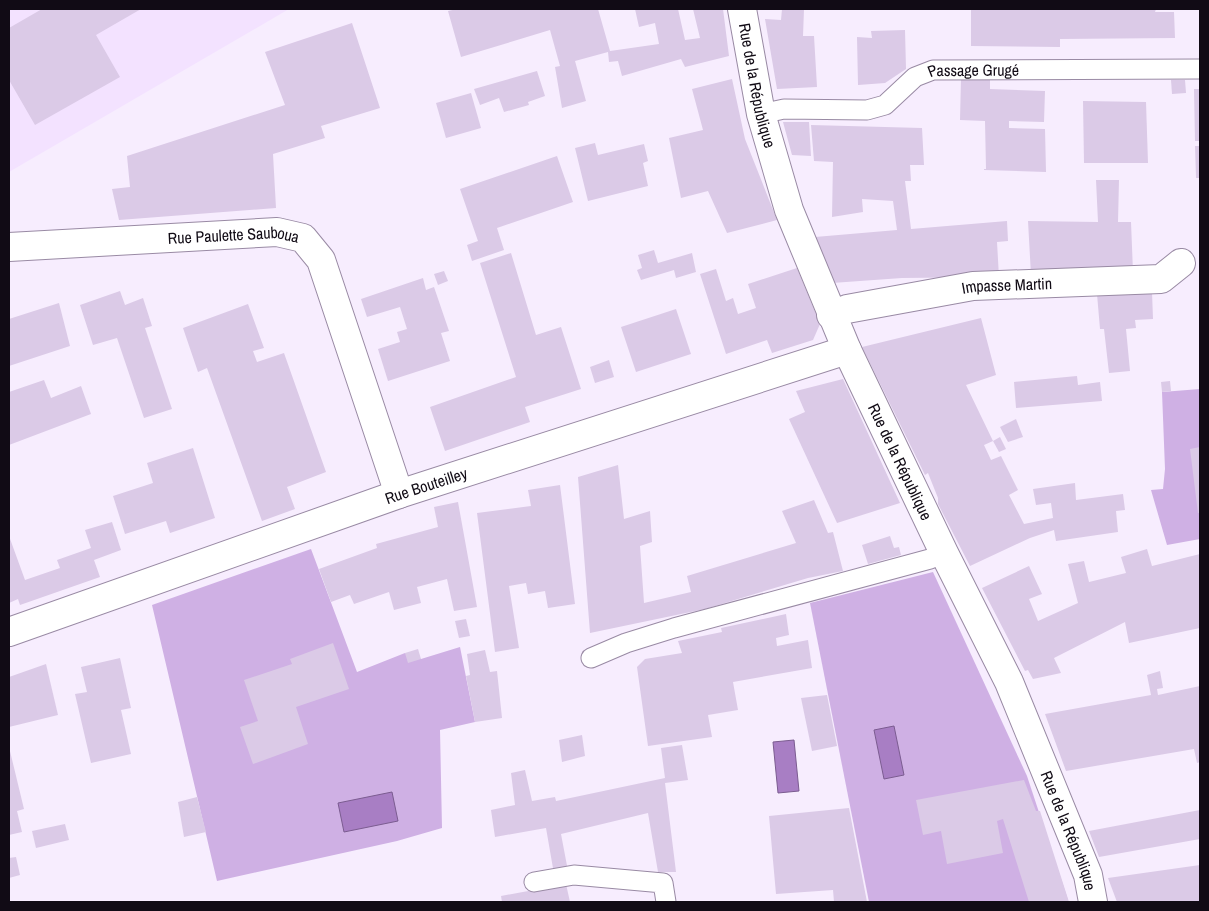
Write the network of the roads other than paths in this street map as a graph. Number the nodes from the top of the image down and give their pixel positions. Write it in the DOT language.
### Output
graph roads {
  1 [pos="742,9"];
  2 [pos="1200,69"];
  3 [pos="760,114"];
  4 [pos="9,247"];
  5 [pos="1180,263"];
  6 [pos="831,315"];
  7 [pos="848,350"];
  8 [pos="399,494"];
  9 [pos="944,553"];
  10 [pos="9,632"];
  11 [pos="591,658"];
  12 [pos="534,882"];
  13 [pos="666,902"];
  14 [pos="1093,902"];
  1 -- 3 [label="street, Rue de la République"];
  2 -- 3 [label="lane, Passage Grugé"];
  3 -- 6 [label="street, Rue de la République"];
  4 -- 8 [label="street, Rue Paulette Sauboua"];
  5 -- 6 [label="street, Impasse Martin"];
  6 -- 7 [label="street, Rue de la République"];
  7 -- 8 [label="street, Rue Bouteilley"];
  7 -- 9 [label="street, Rue de la République"];
  8 -- 10 [label="street, Rue Bouteilley"];
  9 -- 11 [label="lane"];
  9 -- 14 [label="street, Rue de la République"];
  12 -- 13 [label="lane"];
}
